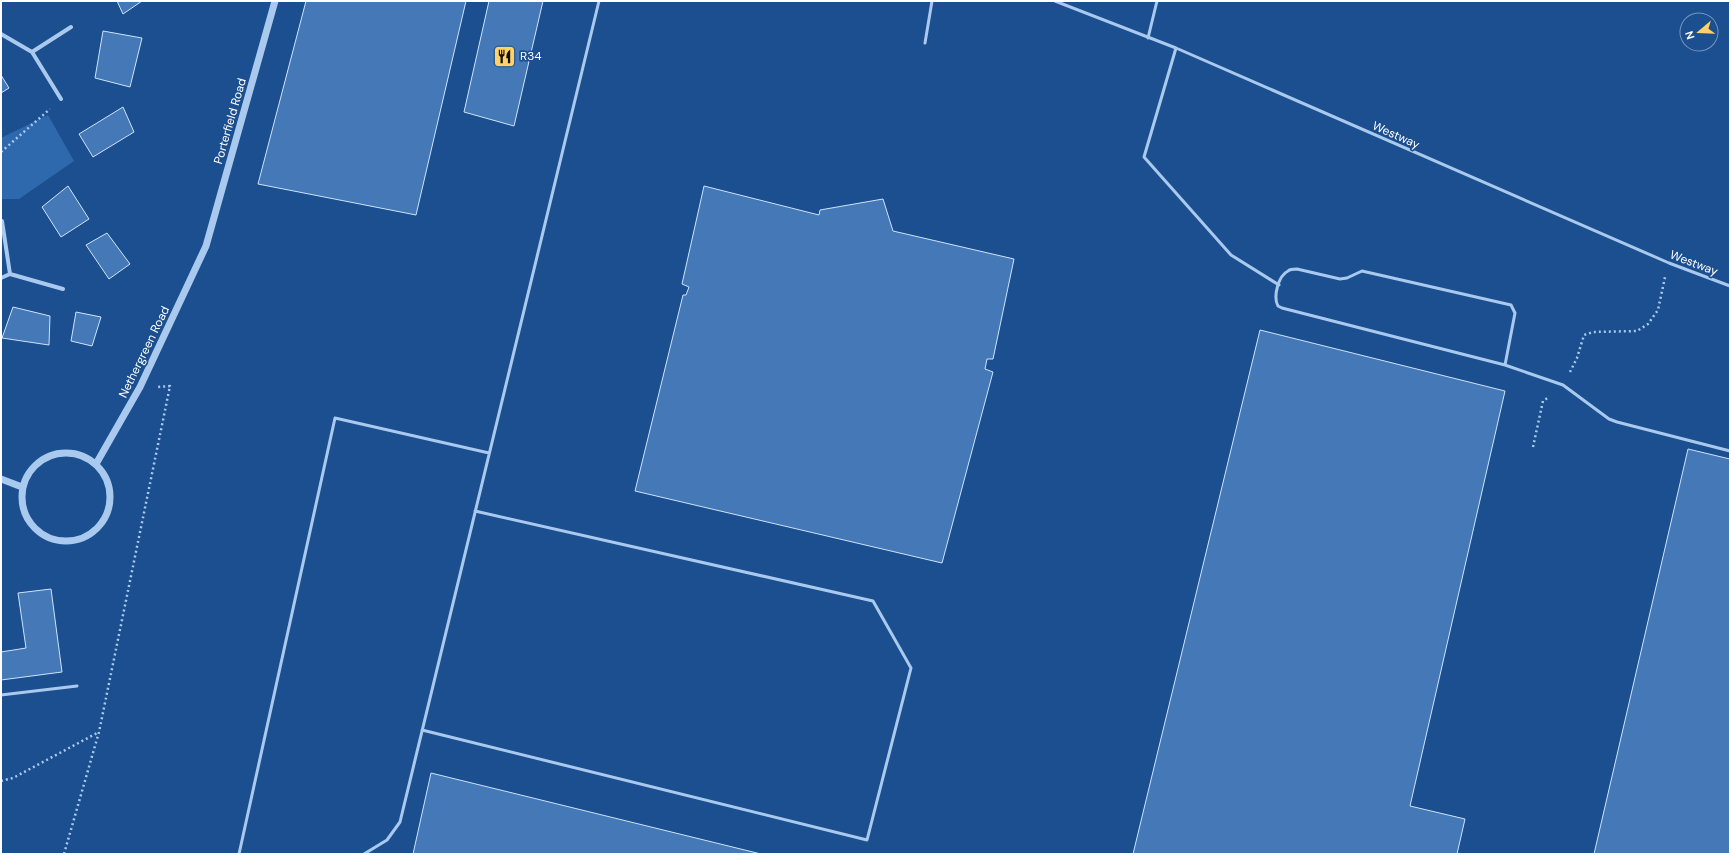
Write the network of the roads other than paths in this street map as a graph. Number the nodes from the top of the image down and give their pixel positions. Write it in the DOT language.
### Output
graph roads {
  1 [pos="275,1"];
  2 [pos="599,1"];
  3 [pos="932,1"];
  4 [pos="1055,1"];
  5 [pos="1157,1"];
  6 [pos="71,27"];
  7 [pos="1,34"];
  8 [pos="1148,38"];
  9 [pos="925,44"];
  10 [pos="1176,48"];
  11 [pos="32,52"];
  12 [pos="61,99"];
  13 [pos="2,221"];
  14 [pos="206,246"];
  15 [pos="10,274"];
  16 [pos="1,278"];
  17 [pos="1279,285"];
  18 [pos="1730,286"];
  19 [pos="63,289"];
  20 [pos="1505,365"];
  21 [pos="1730,451"];
  22 [pos="489,453"];
  23 [pos="96,464"];
  24 [pos="1,480"];
  25 [pos="22,487"];
  26 [pos="475,511"];
  27 [pos="77,686"];
  28 [pos="1,695"];
  29 [pos="422,730"];
  30 [pos="239,854"];
  31 [pos="364,854"];
  1 -- 14 [label="street, Porterfield Road"];
  2 -- 22 [label="lane"];
  3 -- 9 [label="lane"];
  4 -- 8 [label="lane, Westway"];
  5 -- 8 [label="lane"];
  6 -- 11 [label="street"];
  7 -- 11 [label="street"];
  8 -- 10 [label="lane, Westway"];
  10 -- 17 [label="lane"];
  10 -- 18 [label="lane, Westway"];
  11 -- 12 [label="street"];
  13 -- 15 [label="street"];
  14 -- 23 [label="street, Nethergreen Road"];
  15 -- 16 [label="street"];
  15 -- 19 [label="street"];
  17 -- 20 [label="lane"];
  17 -- 20 [label="lane"];
  20 -- 21 [label="lane"];
  22 -- 26 [label="lane"];
  22 -- 30 [label="lane"];
  23 -- 25 [label="street"];
  23 -- 25 [label="street"];
  24 -- 25 [label="street"];
  26 -- 29 [label="lane"];
  26 -- 29 [label="lane"];
  27 -- 28 [label="lane"];
  29 -- 31 [label="lane"];
}
